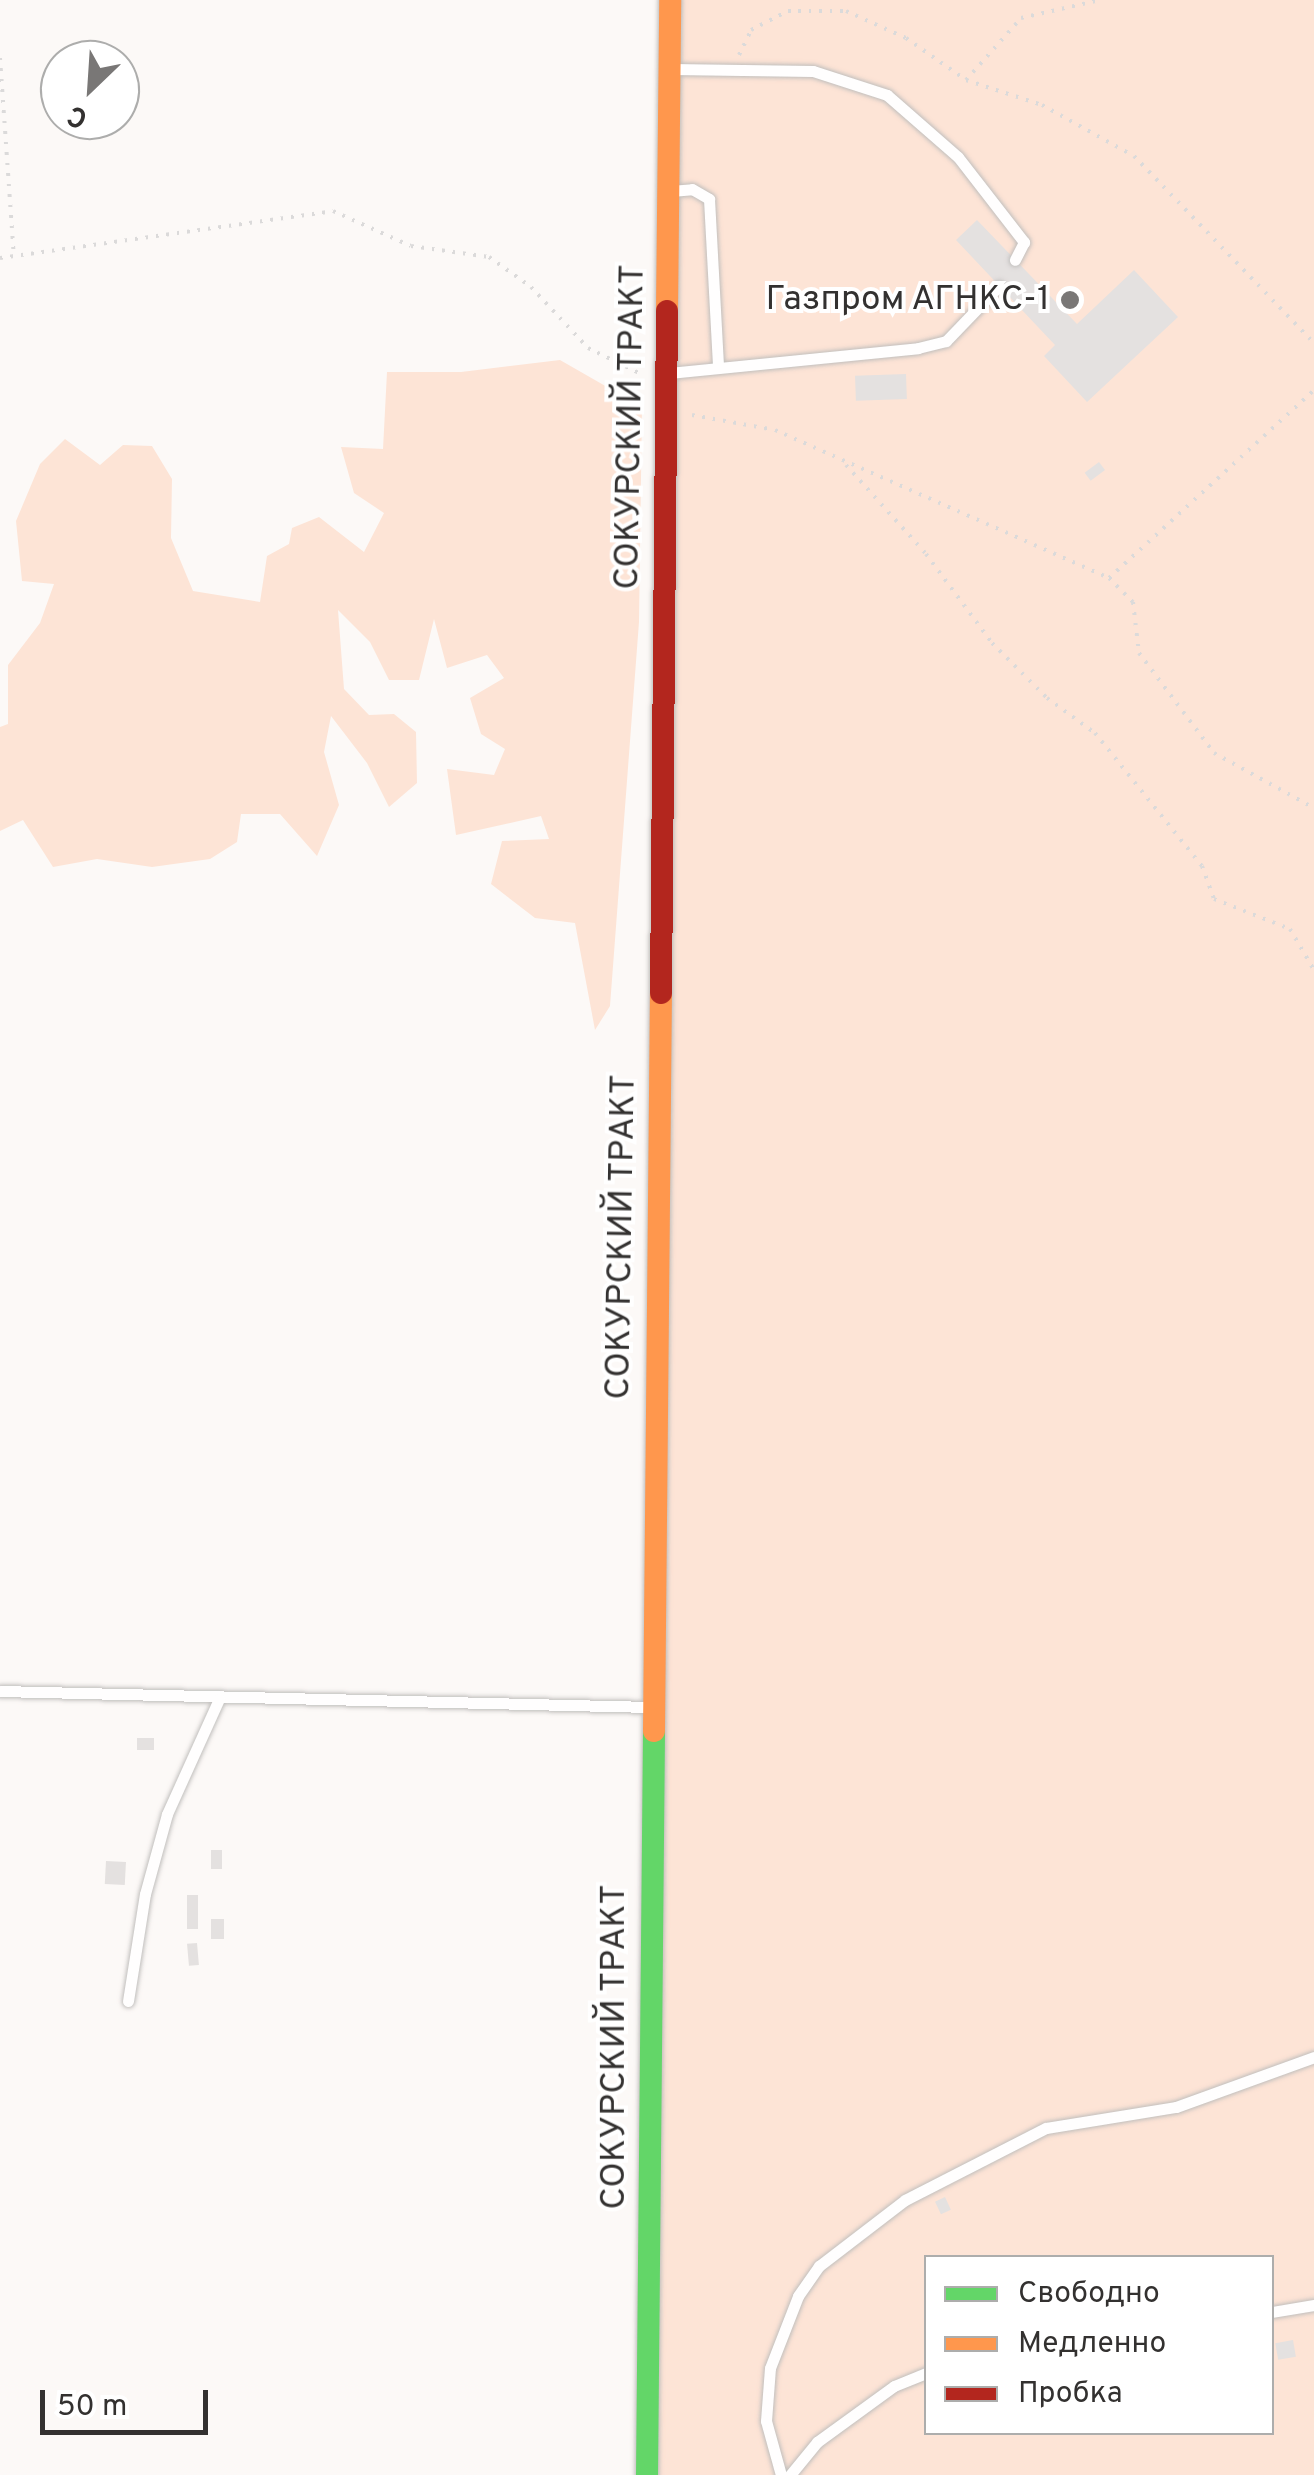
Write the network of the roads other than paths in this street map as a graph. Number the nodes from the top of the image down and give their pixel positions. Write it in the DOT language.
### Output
graph roads {
  1 [pos="670,0"];
  2 [pos="669,69"];
  3 [pos="672,190"];
  4 [pos="1015,260"];
  5 [pos="999,286"];
  6 [pos="718,366"];
  7 [pos="665,374"];
  8 [pos="0,1691"];
  9 [pos="218,1699"];
  10 [pos="653,1708"];
  11 [pos="128,2002"];
  12 [pos="1314,2057"];
  13 [pos="1314,2305"];
  14 [pos="1274,2312"];
  15 [pos="924,2374"];
  16 [pos="646,2475"];
  17 [pos="781,2475"];
  18 [pos="790,2475"];
  1 -- 2 [label="street, СОКУРСКИЙ ТРАКТ"];
  2 -- 3 [label="street, СОКУРСКИЙ ТРАКТ"];
  2 -- 4 [label="lane"];
  3 -- 6 [label="lane"];
  3 -- 7 [label="street, СОКУРСКИЙ ТРАКТ"];
  5 -- 6 [label="lane"];
  6 -- 7 [label="lane"];
  7 -- 10 [label="street, СОКУРСКИЙ ТРАКТ"];
  8 -- 9 [label="lane"];
  9 -- 10 [label="lane"];
  9 -- 11 [label="lane"];
  10 -- 16 [label="street, СОКУРСКИЙ ТРАКТ"];
  12 -- 17 [label="lane"];
  13 -- 14 [label="lane"];
  15 -- 18 [label="lane"];
}
